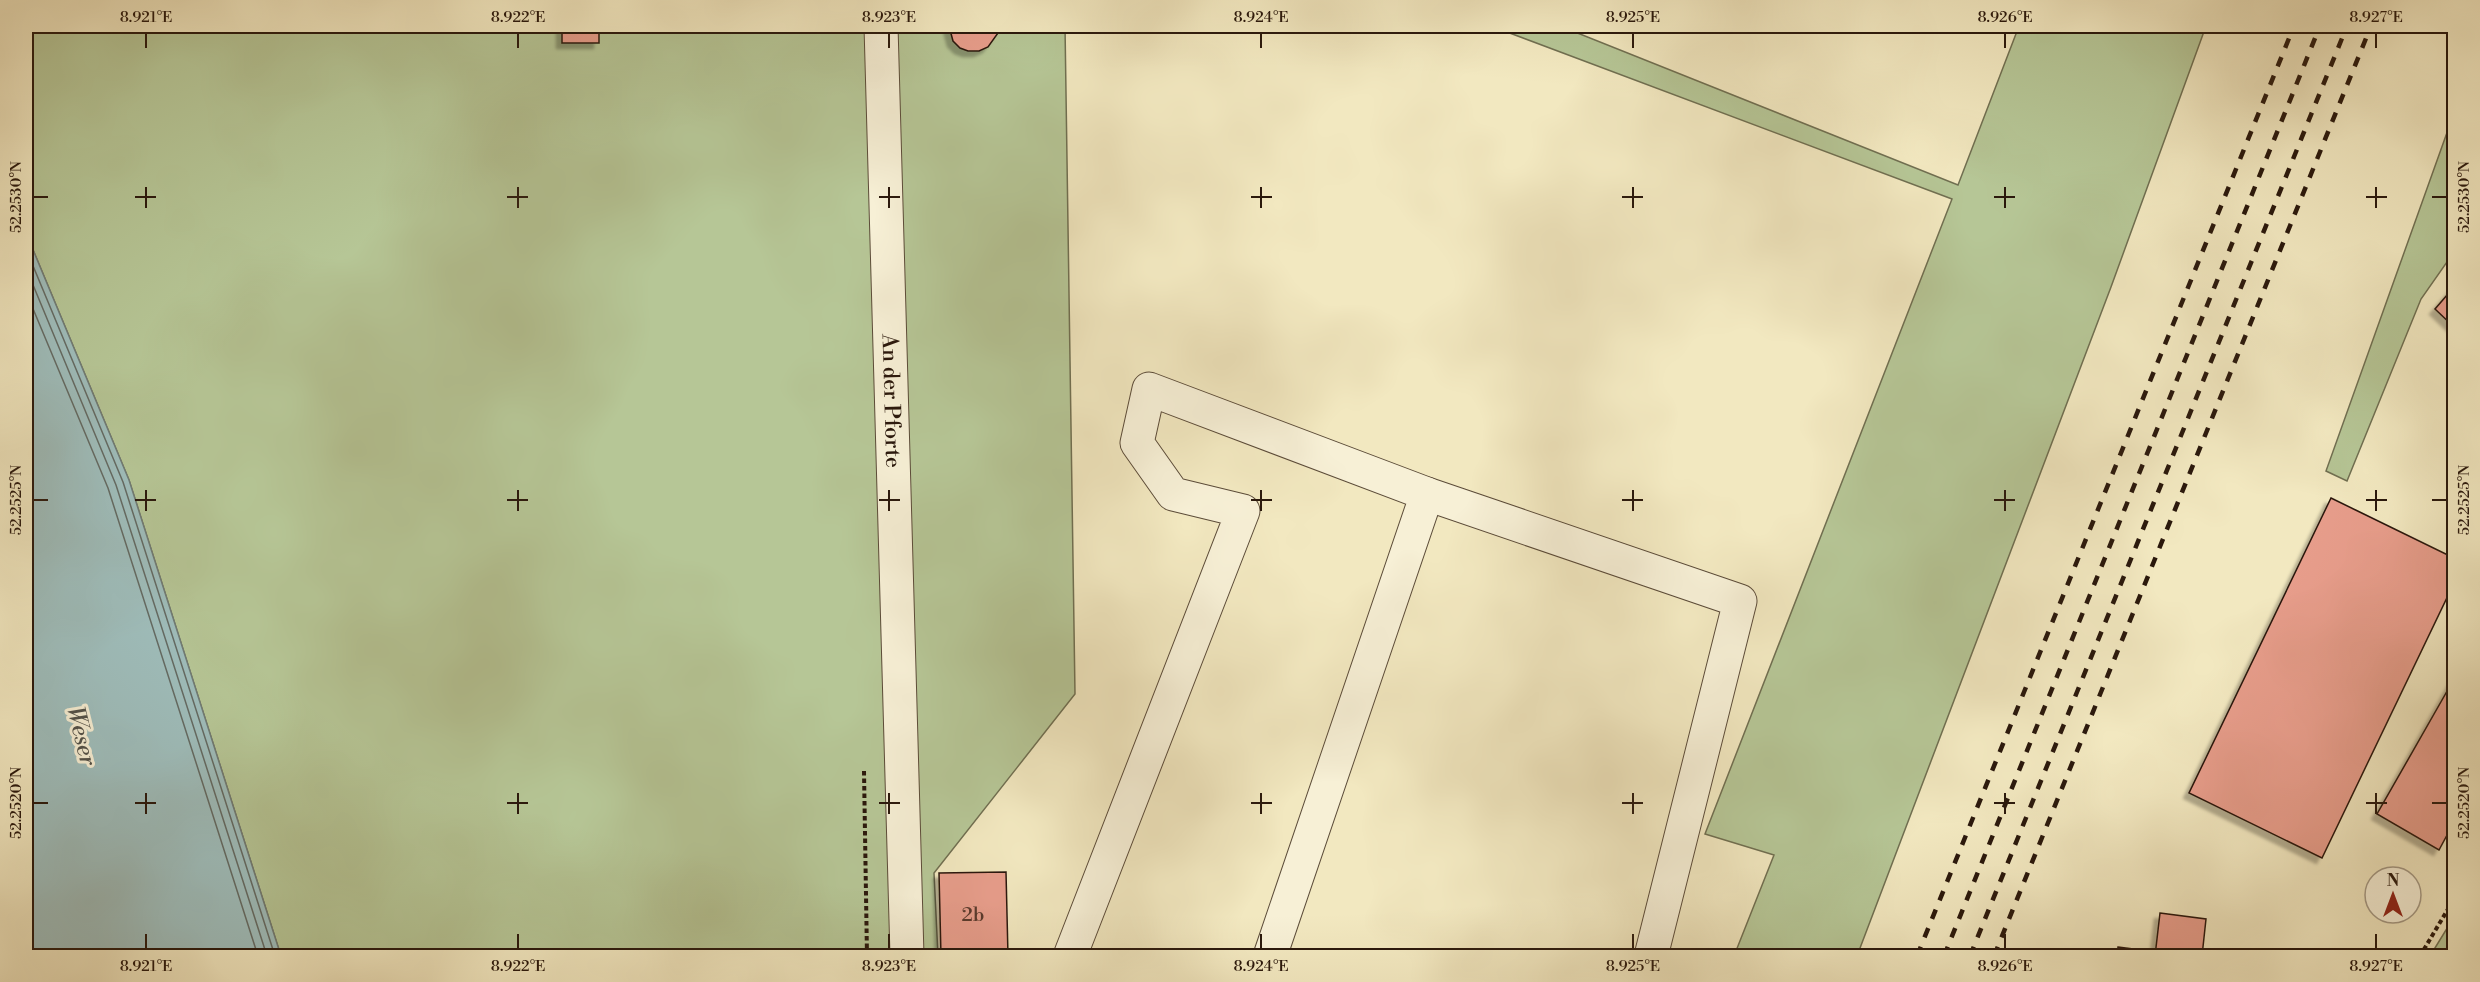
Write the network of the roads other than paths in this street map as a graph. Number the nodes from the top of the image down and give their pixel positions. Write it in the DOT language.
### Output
graph roads {
  1 [pos="881,26"];
  2 [pos="1426,494"];
  3 [pos="907,957"];
  4 [pos="1070,957"];
  5 [pos="1270,957"];
  6 [pos="1651,957"];
  1 -- 3 [label="street, An der Pforte"];
  2 -- 4 [label="street"];
  2 -- 5 [label="street"];
  2 -- 6 [label="street"];
}
